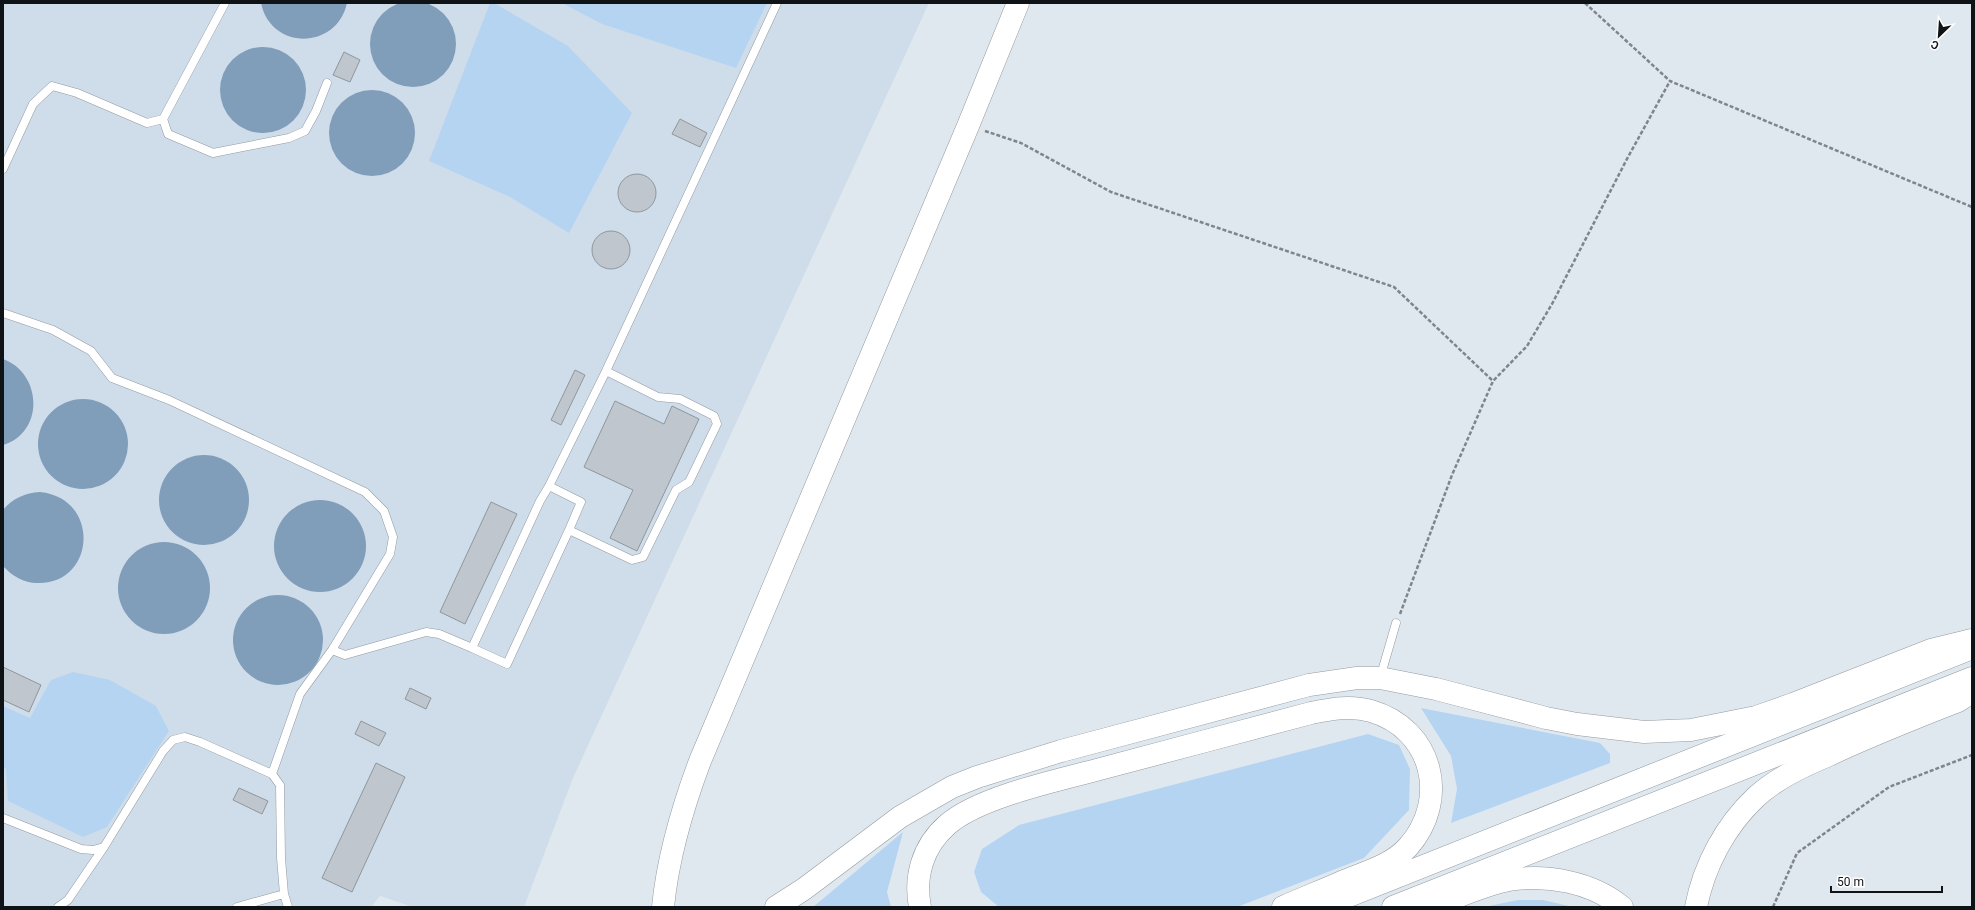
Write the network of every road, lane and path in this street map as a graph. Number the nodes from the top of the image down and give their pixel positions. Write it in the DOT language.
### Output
graph roads {
  1 [pos="225,3"];
  2 [pos="777,3"];
  3 [pos="1018,3"];
  4 [pos="1585,3"];
  5 [pos="1670,81"];
  6 [pos="327,83"];
  7 [pos="163,118"];
  8 [pos="968,126"];
  9 [pos="3,170"];
  10 [pos="1972,207"];
  11 [pos="3,313"];
  12 [pos="606,371"];
  13 [pos="1493,381"];
  14 [pos="549,486"];
  15 [pos="569,530"];
  16 [pos="1396,623"];
  17 [pos="1972,640"];
  18 [pos="472,648"];
  19 [pos="1972,648"];
  20 [pos="332,650"];
  21 [pos="1380,678"];
  22 [pos="1972,678"];
  23 [pos="1972,692"];
  24 [pos="1972,755"];
  25 [pos="272,774"];
  26 [pos="3,818"];
  27 [pos="104,847"];
  28 [pos="284,894"];
  29 [pos="58,907"];
  30 [pos="237,907"];
  31 [pos="288,907"];
  32 [pos="663,907"];
  33 [pos="776,907"];
  34 [pos="920,907"];
  35 [pos="1283,907"];
  36 [pos="1321,907"];
  37 [pos="1393,907"];
  38 [pos="1431,907"];
  39 [pos="1622,907"];
  40 [pos="1696,907"];
  41 [pos="1773,907"];
  1 -- 7 [label="lane"];
  2 -- 12 [label="lane"];
  3 -- 8 [label="main road"];
  4 -- 5 [label="path"];
  5 -- 10 [label="path"];
  5 -- 13 [label="path"];
  6 -- 7 [label="lane"];
  7 -- 9 [label="lane"];
  8 -- 13 [label="path"];
  8 -- 32 [label="main road"];
  11 -- 20 [label="lane"];
  12 -- 14 [label="lane"];
  12 -- 15 [label="lane"];
  13 -- 16 [label="path"];
  14 -- 15 [label="lane"];
  14 -- 18 [label="lane"];
  15 -- 18 [label="lane"];
  16 -- 21 [label="lane"];
  17 -- 21 [label="main road"];
  18 -- 20 [label="lane"];
  19 -- 36 [label="main road"];
  20 -- 25 [label="lane"];
  21 -- 33 [label="main road"];
  22 -- 37 [label="main road"];
  23 -- 40 [label="main road"];
  24 -- 41 [label="path"];
  25 -- 27 [label="lane"];
  25 -- 28 [label="lane"];
  26 -- 27 [label="lane"];
  27 -- 29 [label="lane"];
  28 -- 30 [label="lane"];
  28 -- 31 [label="lane"];
  34 -- 35 [label="main road"];
  38 -- 39 [label="main road"];
}
